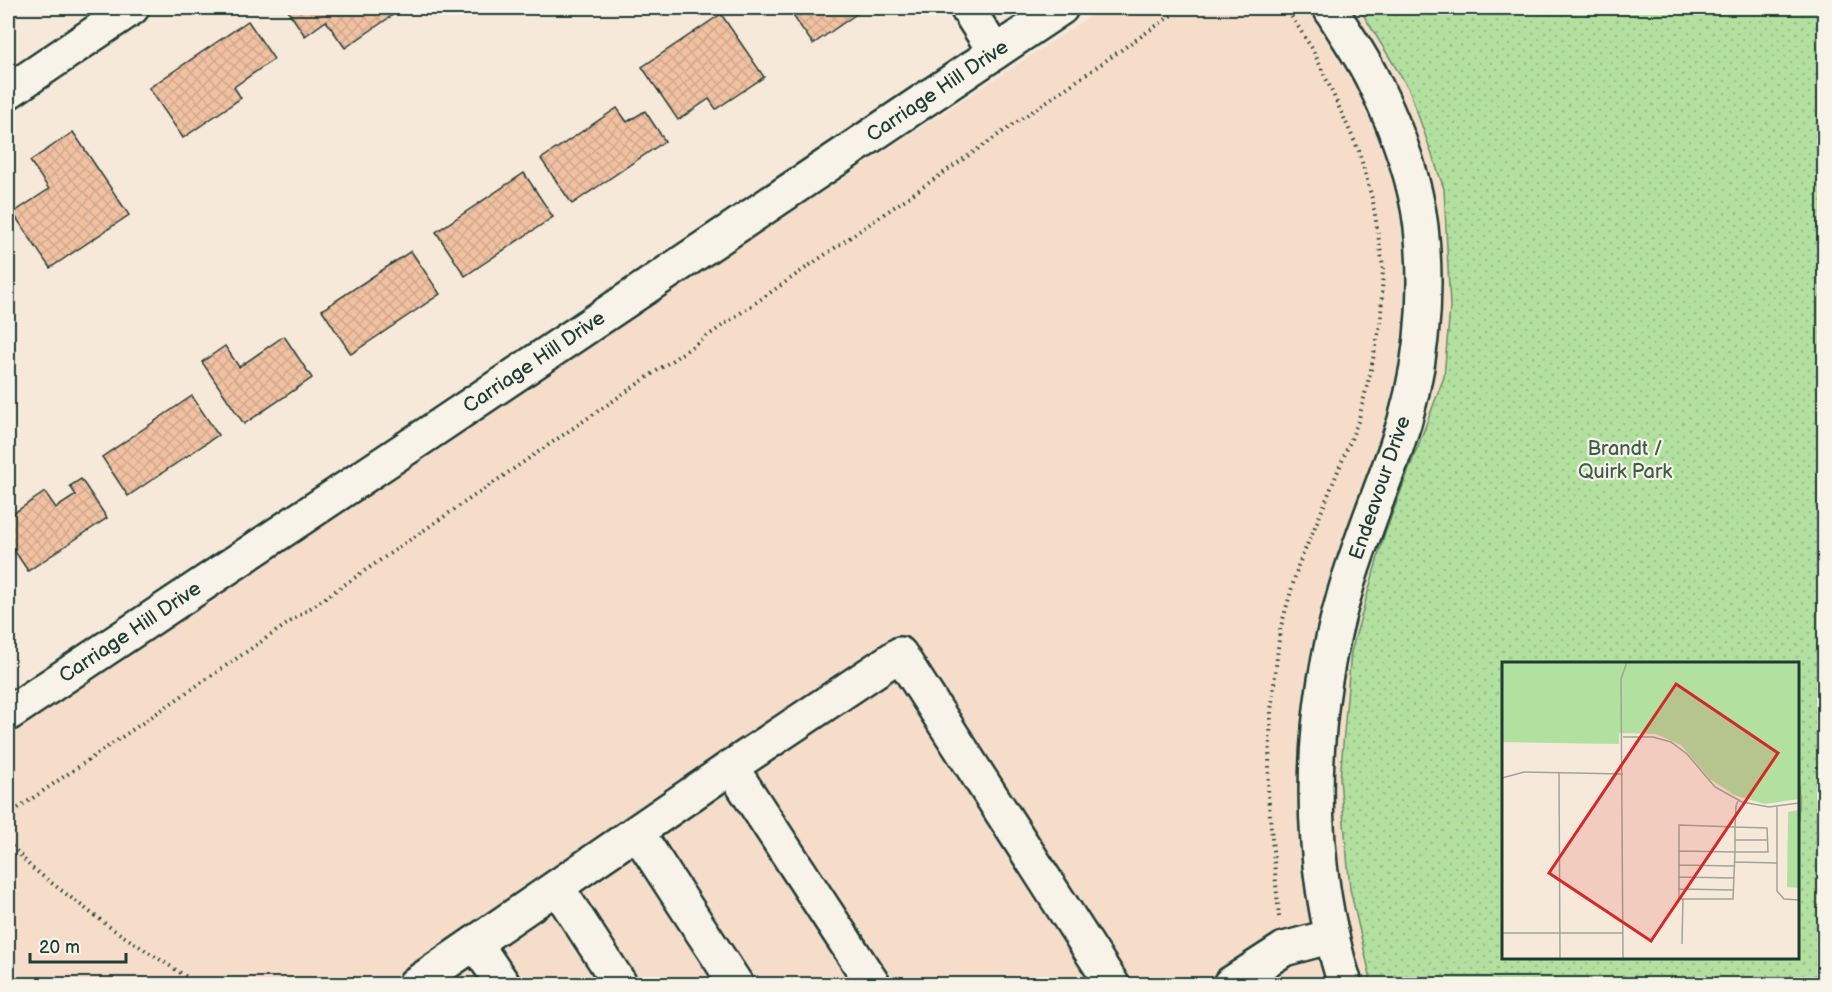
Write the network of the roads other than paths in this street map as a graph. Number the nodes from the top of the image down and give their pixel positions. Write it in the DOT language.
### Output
graph roads {
  1 [pos="132,8"];
  2 [pos="967,8"];
  3 [pos="1061,8"];
  4 [pos="1330,8"];
  5 [pos="995,52"];
  6 [pos="8,92"];
  7 [pos="8,714"];
  8 [pos="730,767"];
  9 [pos="637,832"];
  10 [pos="556,887"];
  11 [pos="1332,936"];
  12 [pos="475,943"];
  13 [pos="415,984"];
  14 [pos="502,984"];
  15 [pos="620,984"];
  16 [pos="735,984"];
  17 [pos="873,984"];
  18 [pos="1112,984"];
  19 [pos="1230,984"];
  20 [pos="1345,984"];
  1 -- 6 [label="street"];
  2 -- 5 [label="street"];
  3 -- 5 [label="street, Carriage Hill Drive"];
  4 -- 11 [label="street, Endeavour Drive"];
  5 -- 7 [label="street, Carriage Hill Drive"];
  8 -- 9 [label="street"];
  8 -- 17 [label="street"];
  8 -- 18 [label="street"];
  9 -- 10 [label="street"];
  9 -- 16 [label="street"];
  10 -- 12 [label="street"];
  10 -- 15 [label="street"];
  11 -- 19 [label="street"];
  11 -- 20 [label="street, Endeavour Drive"];
  12 -- 13 [label="street"];
  12 -- 14 [label="street"];
}
